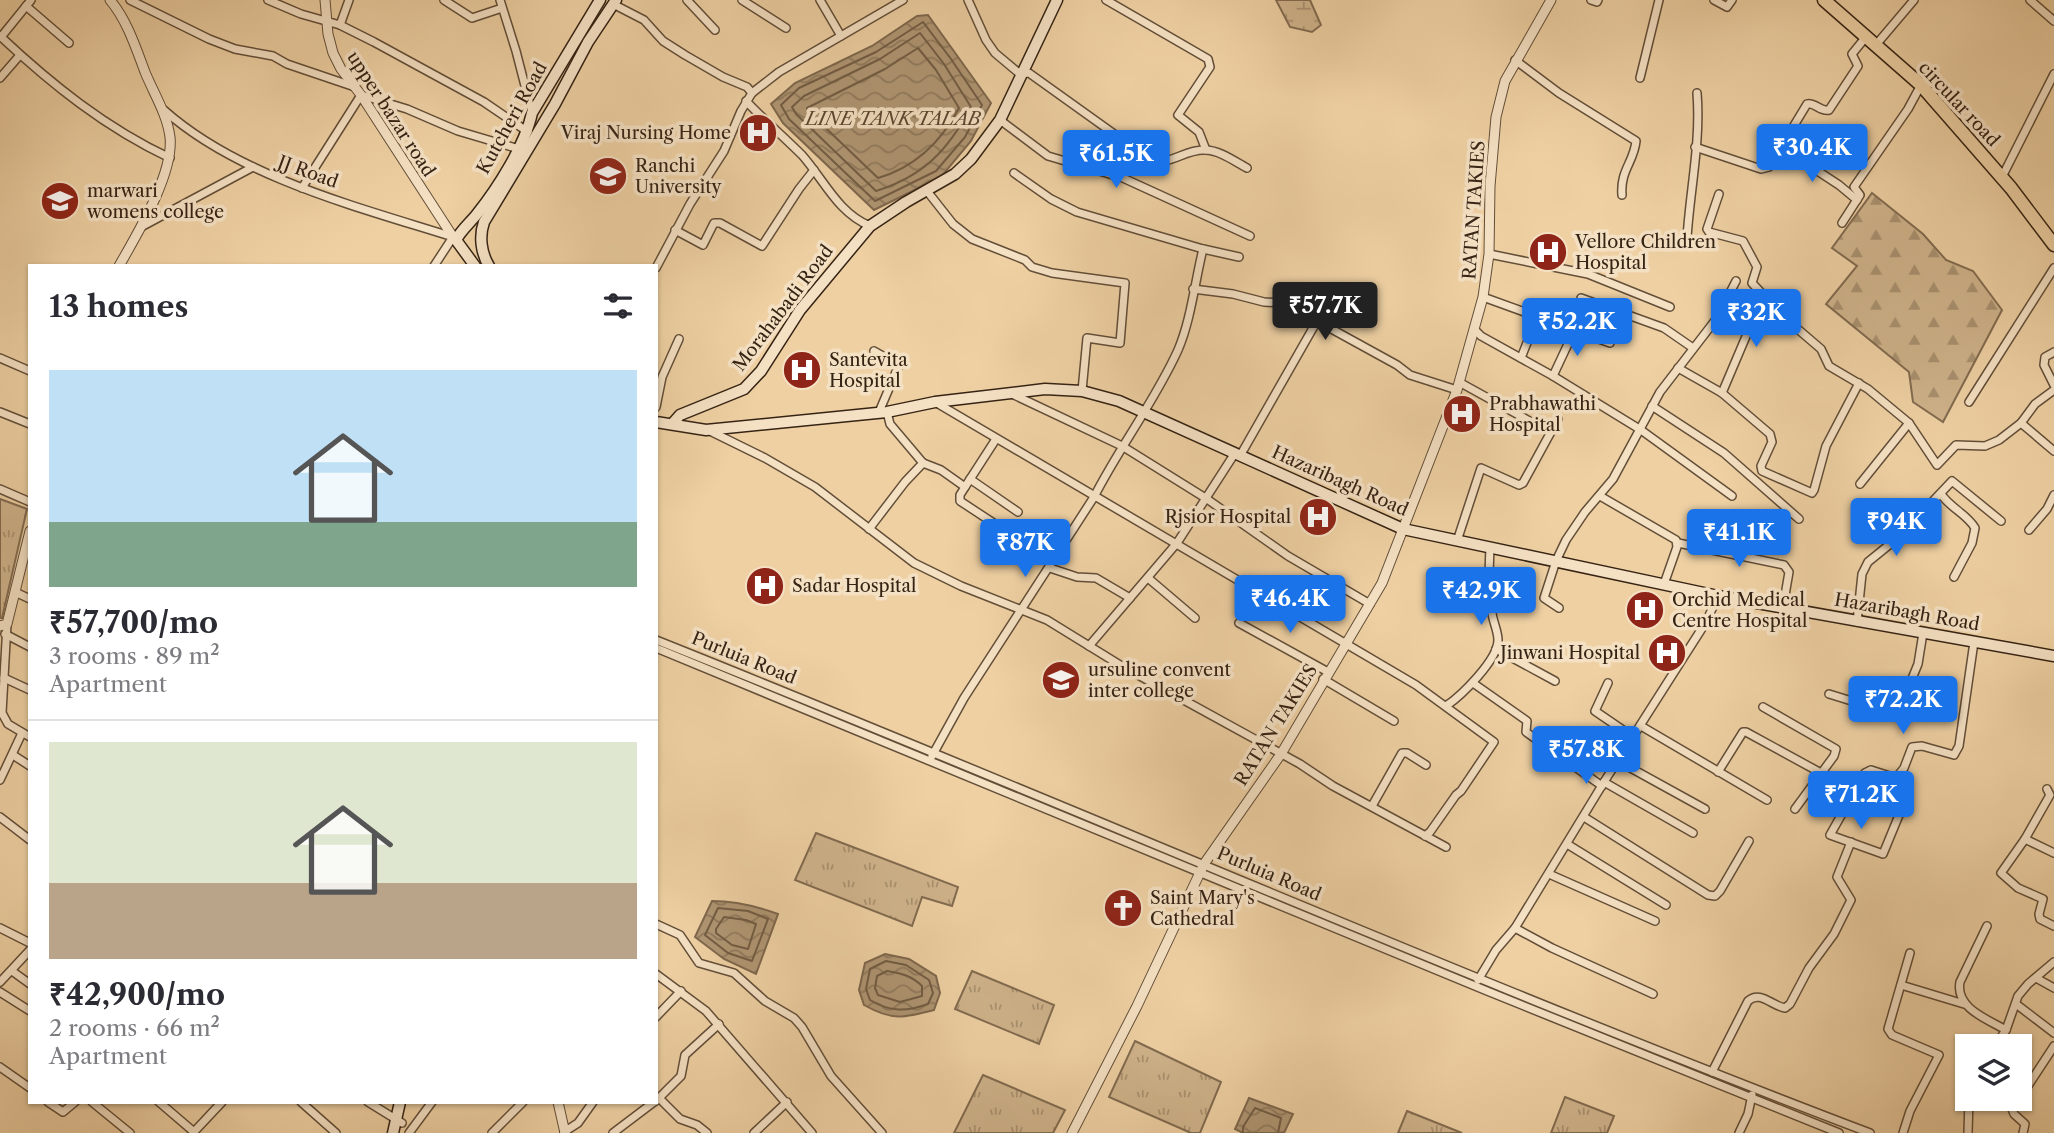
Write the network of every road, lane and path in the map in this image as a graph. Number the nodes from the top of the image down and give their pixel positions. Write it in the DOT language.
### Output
graph roads {
  1 [pos="110,0"];
  2 [pos="268,0"];
  3 [pos="325,0"];
  4 [pos="349,0"];
  5 [pos="444,0"];
  6 [pos="600,0"];
  7 [pos="687,0"];
  8 [pos="742,0"];
  9 [pos="820,0"];
  10 [pos="903,0"];
  11 [pos="968,0"];
  12 [pos="1057,0"];
  13 [pos="1106,0"];
  14 [pos="1551,0"];
  15 [pos="1591,0"];
  16 [pos="1598,0"];
  17 [pos="1659,0"];
  18 [pos="1714,0"];
  19 [pos="1732,0"];
  20 [pos="1824,0"];
  21 [pos="1914,0"];
  22 [pos="2030,0"];
  23 [pos="135,1"];
  24 [pos="615,2"];
  25 [pos="28,3"];
  26 [pos="501,4"];
  27 [pos="326,20"];
  28 [pos="2054,21"];
  29 [pos="340,25"];
  30 [pos="786,28"];
  31 [pos="715,30"];
  32 [pos="0,36"];
  33 [pos="841,36"];
  34 [pos="1870,42"];
  35 [pos="69,43"];
  36 [pos="20,55"];
  37 [pos="1515,60"];
  38 [pos="1020,74"];
  39 [pos="2054,74"];
  40 [pos="0,78"];
  41 [pos="1640,78"];
  42 [pos="1921,85"];
  43 [pos="352,86"];
  44 [pos="752,93"];
  45 [pos="1697,93"];
  46 [pos="361,95"];
  47 [pos="746,102"];
  48 [pos="164,110"];
  49 [pos="532,113"];
  50 [pos="1000,120"];
  51 [pos="528,132"];
  52 [pos="1695,147"];
  53 [pos="1781,147"];
  54 [pos="519,149"];
  55 [pos="1206,150"];
  56 [pos="170,158"];
  57 [pos="253,167"];
  58 [pos="1247,168"];
  59 [pos="814,170"];
  60 [pos="1014,173"];
  61 [pos="2002,177"];
  62 [pos="302,188"];
  63 [pos="927,191"];
  64 [pos="1719,194"];
  65 [pos="1622,195"];
  66 [pos="1857,200"];
  67 [pos="1842,223"];
  68 [pos="870,226"];
  69 [pos="141,228"];
  70 [pos="675,230"];
  71 [pos="1250,236"];
  72 [pos="455,238"];
  73 [pos="1687,238"];
  74 [pos="2054,244"];
  75 [pos="1203,249"];
  76 [pos="1489,254"];
  77 [pos="1239,257"];
  78 [pos="120,264"];
  79 [pos="436,264"];
  80 [pos="474,264"];
  81 [pos="488,264"];
  82 [pos="658,264"];
  83 [pos="2054,268"];
  84 [pos="1735,281"];
  85 [pos="1193,289"];
  86 [pos="1764,293"];
  87 [pos="1483,297"];
  88 [pos="1581,298"];
  89 [pos="1670,307"];
  90 [pos="1538,315"];
  91 [pos="1317,321"];
  92 [pos="1575,328"];
  93 [pos="1475,330"];
  94 [pos="679,338"];
  95 [pos="1610,343"];
  96 [pos="1693,348"];
  97 [pos="874,351"];
  98 [pos="2054,352"];
  99 [pos="0,358"];
  100 [pos="1521,358"];
  101 [pos="1678,368"];
  102 [pos="28,370"];
  103 [pos="1553,376"];
  104 [pos="1858,383"];
  105 [pos="1458,386"];
  106 [pos="2054,388"];
  107 [pos="1082,391"];
  108 [pos="1008,392"];
  109 [pos="1722,393"];
  110 [pos="658,398"];
  111 [pos="935,402"];
  112 [pos="1969,402"];
  113 [pos="1652,406"];
  114 [pos="0,412"];
  115 [pos="883,412"];
  116 [pos="1144,412"];
  117 [pos="1558,419"];
  118 [pos="28,423"];
  119 [pos="1533,423"];
  120 [pos="1909,423"];
  121 [pos="2021,423"];
  122 [pos="662,424"];
  123 [pos="706,430"];
  124 [pos="1641,430"];
  125 [pos="996,439"];
  126 [pos="1122,446"];
  127 [pos="2054,451"];
  128 [pos="1237,454"];
  129 [pos="923,463"];
  130 [pos="970,479"];
  131 [pos="1860,484"];
  132 [pos="965,487"];
  133 [pos="0,489"];
  134 [pos="1941,494"];
  135 [pos="2054,495"];
  136 [pos="1600,496"];
  137 [pos="1732,496"];
  138 [pos="1094,497"];
  139 [pos="1207,499"];
  140 [pos="28,501"];
  141 [pos="2050,511"];
  142 [pos="1018,512"];
  143 [pos="1799,519"];
  144 [pos="2001,521"];
  145 [pos="995,524"];
  146 [pos="869,529"];
  147 [pos="1403,529"];
  148 [pos="2029,530"];
  149 [pos="1457,541"];
  150 [pos="1177,542"];
  151 [pos="1678,543"];
  152 [pos="1490,548"];
  153 [pos="27,553"];
  154 [pos="1556,561"];
  155 [pos="1050,568"];
  156 [pos="1954,577"];
  157 [pos="1148,578"];
  158 [pos="1664,584"];
  159 [pos="15,592"];
  160 [pos="1718,596"];
  161 [pos="28,598"];
  162 [pos="1130,598"];
  163 [pos="1370,604"];
  164 [pos="1783,607"];
  165 [pos="1559,608"];
  166 [pos="1021,609"];
  167 [pos="1195,618"];
  168 [pos="1857,622"];
  169 [pos="1239,623"];
  170 [pos="4,628"];
  171 [pos="1923,633"];
  172 [pos="658,641"];
  173 [pos="1974,642"];
  174 [pos="1346,644"];
  175 [pos="28,646"];
  176 [pos="1089,646"];
  177 [pos="658,649"];
  178 [pos="1496,649"];
  179 [pos="2054,656"];
  180 [pos="1326,675"];
  181 [pos="4,678"];
  182 [pos="1555,681"];
  183 [pos="1473,683"];
  184 [pos="1608,683"];
  185 [pos="28,689"];
  186 [pos="1829,694"];
  187 [pos="1446,706"];
  188 [pos="1763,707"];
  189 [pos="0,708"];
  190 [pos="1394,721"];
  191 [pos="1641,726"];
  192 [pos="22,733"];
  193 [pos="28,736"];
  194 [pos="1633,737"];
  195 [pos="1281,754"];
  196 [pos="13,755"];
  197 [pos="932,756"];
  198 [pos="1618,761"];
  199 [pos="28,765"];
  200 [pos="1426,765"];
  201 [pos="1718,772"];
  202 [pos="1821,773"];
  203 [pos="1896,778"];
  204 [pos="0,780"];
  205 [pos="1603,784"];
  206 [pos="2047,789"];
  207 [pos="1767,800"];
  208 [pos="1372,806"];
  209 [pos="1705,808"];
  210 [pos="1795,808"];
  211 [pos="0,817"];
  212 [pos="1584,817"];
  213 [pos="1693,833"];
  214 [pos="1425,836"];
  215 [pos="28,838"];
  216 [pos="2025,839"];
  217 [pos="1749,841"];
  218 [pos="1851,842"];
  219 [pos="1567,844"];
  220 [pos="1446,847"];
  221 [pos="2054,853"];
  222 [pos="1202,868"];
  223 [pos="1549,874"];
  224 [pos="1666,905"];
  225 [pos="1655,920"];
  226 [pos="658,925"];
  227 [pos="1987,926"];
  228 [pos="2054,926"];
  229 [pos="0,928"];
  230 [pos="1515,928"];
  231 [pos="28,942"];
  232 [pos="28,952"];
  233 [pos="1910,953"];
  234 [pos="2054,962"];
  235 [pos="12,971"];
  236 [pos="658,978"];
  237 [pos="2036,978"];
  238 [pos="0,982"];
  239 [pos="1477,982"];
  240 [pos="28,983"];
  241 [pos="1901,985"];
  242 [pos="2054,988"];
  243 [pos="681,990"];
  244 [pos="0,992"];
  245 [pos="1653,994"];
  246 [pos="2016,1004"];
  247 [pos="1965,1005"];
  248 [pos="28,1010"];
  249 [pos="658,1015"];
  250 [pos="719,1024"];
  251 [pos="2006,1030"];
  252 [pos="2054,1032"];
  253 [pos="2003,1034"];
  254 [pos="2054,1046"];
  255 [pos="0,1067"];
  256 [pos="1712,1072"];
  257 [pos="2032,1079"];
  258 [pos="28,1087"];
  259 [pos="1754,1088"];
  260 [pos="1751,1097"];
  261 [pos="658,1100"];
  262 [pos="787,1101"];
  263 [pos="658,1102"];
  264 [pos="51,1104"];
  265 [pos="73,1104"];
  266 [pos="94,1104"];
  267 [pos="161,1104"];
  268 [pos="220,1104"];
  269 [pos="303,1104"];
  270 [pos="371,1104"];
  271 [pos="400,1104"];
  272 [pos="406,1104"];
  273 [pos="431,1104"];
  274 [pos="521,1104"];
  275 [pos="558,1104"];
  276 [pos="592,1104"];
  277 [pos="653,1104"];
  278 [pos="1969,1111"];
  279 [pos="2013,1111"];
  280 [pos="400,1125"];
  281 [pos="564,1132"];
  282 [pos="130,1133"];
  283 [pos="193,1133"];
  284 [pos="336,1133"];
  285 [pos="393,1133"];
  286 [pos="409,1133"];
  287 [pos="492,1133"];
  288 [pos="613,1133"];
  289 [pos="707,1133"];
  290 [pos="754,1133"];
  291 [pos="812,1133"];
  292 [pos="882,1133"];
  293 [pos="1072,1133"];
  294 [pos="1739,1133"];
  295 [pos="1839,1133"];
  296 [pos="1870,1133"];
  297 [pos="1903,1133"];
  298 [pos="1968,1133"];
  299 [pos="2023,1133"];
  1 -- 48 [label="street"];
  2 -- 27 [label="street"];
  3 -- 27 [label="street, upper bazar road"];
  4 -- 29 [label="street"];
  5 -- 26 [label="street"];
  6 -- 49 [label="main road, Kutcheri Road"];
  7 -- 31 [label="street"];
  8 -- 30 [label="street"];
  9 -- 33 [label="street"];
  10 -- 33 [label="street"];
  11 -- 38 [label="street"];
  12 -- 38 [label="main road, Morahabadi Road"];
  13 -- 55 [label="street"];
  14 -- 37 [label="street, RATAN TAKIES"];
  15 -- 16 [label="street"];
  17 -- 41 [label="street"];
  18 -- 19 [label="street"];
  20 -- 34 [label="main road, circular road"];
  21 -- 34 [label="street"];
  22 -- 28 [label="street"];
  23 -- 43 [label="street"];
  24 -- 44 [label="street"];
  24 -- 81 [label="main road"];
  25 -- 32 [label="street"];
  25 -- 35 [label="street"];
  26 -- 49 [label="street"];
  27 -- 29 [label="street"];
  27 -- 43 [label="street, upper bazar road"];
  29 -- 51 [label="street"];
  32 -- 36 [label="street"];
  33 -- 44 [label="street"];
  34 -- 42 [label="main road, circular road"];
  34 -- 53 [label="street"];
  36 -- 40 [label="street"];
  36 -- 56 [label="street"];
  37 -- 65 [label="street"];
  37 -- 76 [label="street, RATAN TAKIES"];
  38 -- 50 [label="main road, Morahabadi Road"];
  38 -- 55 [label="street"];
  39 -- 61 [label="street"];
  42 -- 61 [label="main road, circular road"];
  42 -- 66 [label="street"];
  43 -- 46 [label="street, upper bazar road"];
  44 -- 47 [label="street"];
  45 -- 52 [label="street"];
  46 -- 54 [label="street"];
  46 -- 62 [label="street"];
  46 -- 72 [label="street, upper bazar road"];
  47 -- 59 [label="street"];
  47 -- 70 [label="street"];
  48 -- 56 [label="street"];
  48 -- 57 [label="street, JJ Road"];
  49 -- 51 [label="main road, Kutcheri Road"];
  50 -- 63 [label="main road, Morahabadi Road"];
  50 -- 71 [label="street"];
  51 -- 54 [label="main road, Kutcheri Road"];
  52 -- 53 [label="street"];
  52 -- 73 [label="street"];
  53 -- 66 [label="street"];
  54 -- 72 [label="main road, Kutcheri Road"];
  55 -- 58 [label="street"];
  56 -- 69 [label="street"];
  57 -- 62 [label="street, JJ Road"];
  57 -- 69 [label="street"];
  59 -- 68 [label="street"];
  59 -- 70 [label="street"];
  60 -- 75 [label="street"];
  61 -- 74 [label="main road, circular road"];
  62 -- 72 [label="street, JJ Road"];
  63 -- 68 [label="main road, Morahabadi Road"];
  63 -- 107 [label="street"];
  64 -- 86 [label="street"];
  66 -- 67 [label="street"];
  68 -- 122 [label="main road, Morahabadi Road"];
  69 -- 78 [label="street"];
  70 -- 82 [label="street"];
  72 -- 79 [label="street"];
  72 -- 80 [label="main road"];
  75 -- 77 [label="street"];
  75 -- 85 [label="street"];
  76 -- 87 [label="street, RATAN TAKIES"];
  76 -- 89 [label="street"];
  83 -- 112 [label="street"];
  84 -- 96 [label="street"];
  85 -- 91 [label="street"];
  85 -- 116 [label="street"];
  86 -- 104 [label="street"];
  86 -- 109 [label="street"];
  87 -- 90 [label="street"];
  87 -- 93 [label="street, RATAN TAKIES"];
  88 -- 96 [label="street"];
  90 -- 92 [label="street"];
  90 -- 100 [label="street"];
  91 -- 105 [label="street"];
  91 -- 128 [label="street"];
  92 -- 95 [label="street"];
  92 -- 103 [label="street"];
  93 -- 100 [label="street"];
  93 -- 105 [label="street, RATAN TAKIES"];
  94 -- 110 [label="street"];
  96 -- 101 [label="street"];
  97 -- 115 [label="street"];
  98 -- 106 [label="street"];
  99 -- 102 [label="street"];
  100 -- 103 [label="street"];
  101 -- 109 [label="street"];
  101 -- 113 [label="street"];
  103 -- 124 [label="street"];
  104 -- 109 [label="street"];
  104 -- 120 [label="street"];
  105 -- 119 [label="street"];
  105 -- 147 [label="street, RATAN TAKIES"];
  106 -- 121 [label="street"];
  107 -- 108 [label="main road, Hazaribagh Road"];
  107 -- 116 [label="main road, Hazaribagh Road"];
  108 -- 111 [label="main road, Hazaribagh Road"];
  108 -- 126 [label="street"];
  111 -- 115 [label="main road, Hazaribagh Road"];
  111 -- 125 [label="street"];
  113 -- 124 [label="street"];
  113 -- 143 [label="street"];
  114 -- 118 [label="street"];
  115 -- 123 [label="main road, Hazaribagh Road"];
  115 -- 129 [label="street"];
  116 -- 126 [label="street"];
  116 -- 128 [label="main road, Hazaribagh Road"];
  117 -- 149 [label="street"];
  120 -- 121 [label="street"];
  120 -- 131 [label="street"];
  121 -- 127 [label="street"];
  122 -- 123 [label="main road, Hazaribagh Road"];
  123 -- 146 [label="street"];
  124 -- 136 [label="street"];
  124 -- 137 [label="street"];
  125 -- 130 [label="street"];
  125 -- 138 [label="street"];
  126 -- 138 [label="street"];
  126 -- 139 [label="street"];
  128 -- 139 [label="street"];
  128 -- 147 [label="main road, Hazaribagh Road"];
  129 -- 132 [label="street"];
  129 -- 146 [label="street"];
  130 -- 132 [label="street"];
  130 -- 142 [label="street"];
  132 -- 145 [label="street"];
  133 -- 140 [label="street"];
  134 -- 144 [label="street"];
  134 -- 156 [label="street"];
  134 -- 168 [label="street"];
  135 -- 141 [label="street"];
  136 -- 151 [label="street"];
  136 -- 154 [label="street"];
  138 -- 150 [label="street"];
  138 -- 155 [label="street"];
  139 -- 150 [label="street"];
  139 -- 163 [label="street"];
  141 -- 148 [label="street"];
  146 -- 166 [label="street"];
  147 -- 149 [label="main road, Hazaribagh Road"];
  147 -- 163 [label="street, RATAN TAKIES"];
  149 -- 152 [label="main road, Hazaribagh Road"];
  150 -- 157 [label="street"];
  150 -- 174 [label="street"];
  151 -- 158 [label="street"];
  151 -- 164 [label="street"];
  152 -- 154 [label="main road, Hazaribagh Road"];
  152 -- 178 [label="street"];
  153 -- 159 [label="street"];
  154 -- 158 [label="main road, Hazaribagh Road"];
  154 -- 165 [label="street"];
  155 -- 162 [label="street"];
  155 -- 166 [label="street"];
  157 -- 162 [label="street"];
  157 -- 167 [label="street"];
  158 -- 160 [label="main road, Hazaribagh Road"];
  159 -- 161 [label="street"];
  159 -- 170 [label="street"];
  160 -- 164 [label="main road, Hazaribagh Road"];
  160 -- 191 [label="street"];
  162 -- 176 [label="street"];
  163 -- 174 [label="street, RATAN TAKIES"];
  164 -- 168 [label="main road, Hazaribagh Road"];
  166 -- 176 [label="street"];
  166 -- 197 [label="street"];
  168 -- 171 [label="main road, Hazaribagh Road"];
  169 -- 180 [label="street"];
  170 -- 175 [label="street"];
  170 -- 181 [label="street"];
  171 -- 173 [label="main road, Hazaribagh Road"];
  171 -- 186 [label="street"];
  172 -- 197 [label="street, Purluia Road"];
  173 -- 179 [label="main road, Hazaribagh Road"];
  173 -- 203 [label="street"];
  174 -- 180 [label="street, RATAN TAKIES"];
  174 -- 187 [label="street"];
  176 -- 195 [label="street"];
  177 -- 197 [label="street, Purluia Road"];
  178 -- 182 [label="street"];
  178 -- 183 [label="street"];
  180 -- 190 [label="street"];
  180 -- 195 [label="street, RATAN TAKIES"];
  181 -- 185 [label="street"];
  181 -- 189 [label="street"];
  183 -- 187 [label="street"];
  183 -- 205 [label="street"];
  184 -- 194 [label="street"];
  187 -- 214 [label="street"];
  188 -- 202 [label="street"];
  189 -- 192 [label="street"];
  191 -- 194 [label="street"];
  191 -- 201 [label="street"];
  192 -- 193 [label="street"];
  192 -- 196 [label="street"];
  194 -- 198 [label="street"];
  195 -- 208 [label="street"];
  195 -- 222 [label="street, RATAN TAKIES"];
  196 -- 199 [label="street"];
  196 -- 204 [label="street"];
  197 -- 222 [label="street, Purluia Road"];
  198 -- 205 [label="street"];
  198 -- 209 [label="street"];
  200 -- 208 [label="street"];
  201 -- 202 [label="street"];
  201 -- 207 [label="street"];
  202 -- 210 [label="street"];
  203 -- 218 [label="street"];
  203 -- 218 [label="street"];
  205 -- 212 [label="street"];
  205 -- 213 [label="street"];
  206 -- 216 [label="street"];
  208 -- 214 [label="street"];
  211 -- 215 [label="street"];
  212 -- 217 [label="street"];
  212 -- 219 [label="street"];
  214 -- 220 [label="street"];
  216 -- 221 [label="street"];
  216 -- 228 [label="street"];
  218 -- 256 [label="street"];
  219 -- 223 [label="street"];
  219 -- 224 [label="street"];
  222 -- 239 [label="street, Purluia Road"];
  222 -- 293 [label="street, RATAN TAKIES"];
  223 -- 225 [label="street"];
  223 -- 230 [label="street"];
  226 -- 292 [label="street"];
  227 -- 247 [label="street"];
  229 -- 231 [label="street"];
  230 -- 239 [label="street"];
  230 -- 245 [label="street"];
  232 -- 235 [label="street"];
  233 -- 241 [label="street"];
  234 -- 237 [label="street"];
  235 -- 238 [label="street"];
  235 -- 240 [label="street"];
  236 -- 243 [label="street"];
  237 -- 242 [label="street"];
  237 -- 246 [label="street"];
  239 -- 256 [label="street, Purluia Road"];
  239 -- 260 [label="street, Purluia Road"];
  241 -- 247 [label="street"];
  241 -- 297 [label="street"];
  243 -- 249 [label="street"];
  243 -- 250 [label="street"];
  244 -- 248 [label="street"];
  246 -- 251 [label="street"];
  246 -- 252 [label="street"];
  247 -- 251 [label="street"];
  250 -- 261 [label="street"];
  250 -- 262 [label="street"];
  251 -- 253 [label="street"];
  254 -- 257 [label="street"];
  255 -- 258 [label="street"];
  256 -- 259 [label="street, Purluia Road"];
  259 -- 260 [label="street"];
  259 -- 296 [label="street, Purluia Road"];
  260 -- 294 [label="street"];
  260 -- 295 [label="street, Purluia Road"];
  262 -- 290 [label="street"];
  262 -- 291 [label="street"];
  263 -- 289 [label="street"];
  264 -- 265 [label="street"];
  266 -- 282 [label="street"];
  267 -- 283 [label="street"];
  268 -- 283 [label="street"];
  269 -- 284 [label="street"];
  270 -- 280 [label="street"];
  271 -- 280 [label="main road"];
  272 -- 280 [label="main road"];
  273 -- 286 [label="street"];
  274 -- 287 [label="street"];
  275 -- 281 [label="street"];
  276 -- 281 [label="street"];
  277 -- 288 [label="street"];
  278 -- 298 [label="street"];
  279 -- 299 [label="street"];
  280 -- 285 [label="main road"];
}
